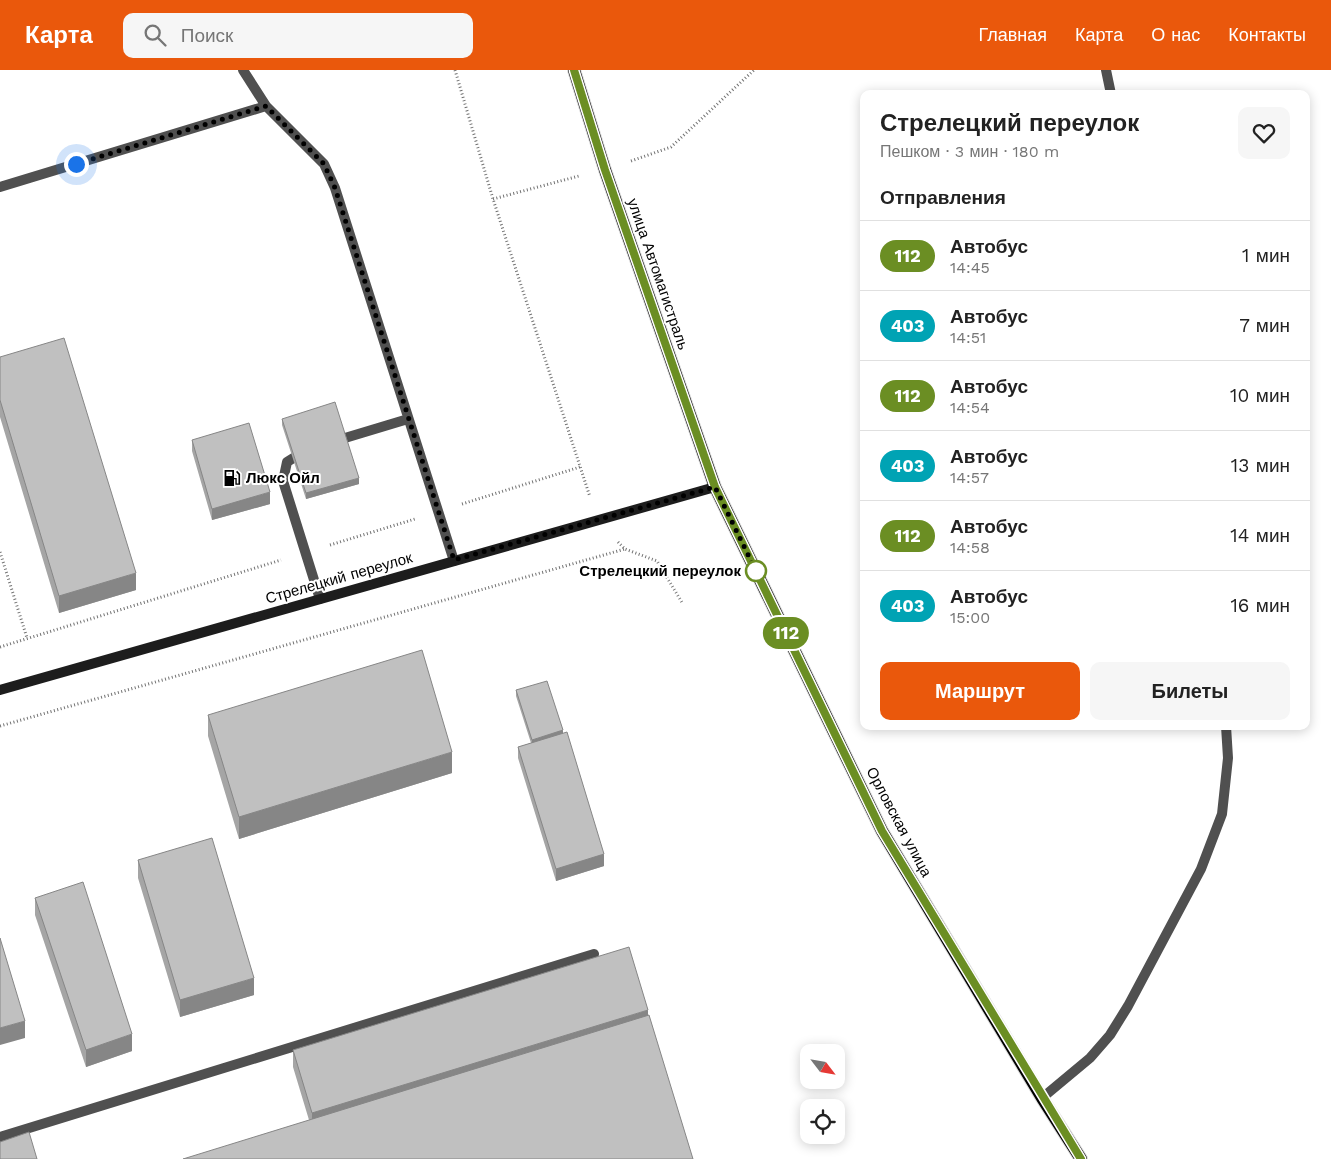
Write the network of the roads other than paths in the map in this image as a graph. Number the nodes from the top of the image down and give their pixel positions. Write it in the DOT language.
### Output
graph roads {
  1 [pos="243,70"];
  2 [pos="574,70"];
  3 [pos="1106,70"];
  4 [pos="1110,90"];
  5 [pos="266,106"];
  6 [pos="0,187"];
  7 [pos="408,419"];
  8 [pos="328,443"];
  9 [pos="310,448"];
  10 [pos="715,487"];
  11 [pos="454,560"];
  12 [pos="320,599"];
  13 [pos="0,690"];
  14 [pos="1226,730"];
  15 [pos="594,954"];
  16 [pos="1042,1098"];
  17 [pos="0,1137"];
  18 [pos="1081,1159"];
  1 -- 5 [label="lane"];
  2 -- 10 [label="main road, улица Автомагистраль"];
  3 -- 4 [label="lane"];
  5 -- 6 [label="lane"];
  5 -- 7 [label="lane"];
  7 -- 8 [label="lane"];
  7 -- 11 [label="lane"];
  9 -- 12 [label="lane"];
  10 -- 11 [label="main road, Стрелецкий переулок"];
  10 -- 16 [label="main road, Орловская улица"];
  11 -- 12 [label="main road, Стрелецкий переулок"];
  12 -- 13 [label="main road, Стрелецкий переулок"];
  14 -- 16 [label="lane"];
  15 -- 17 [label="lane"];
  16 -- 18 [label="main road, Орловская улица"];
}
